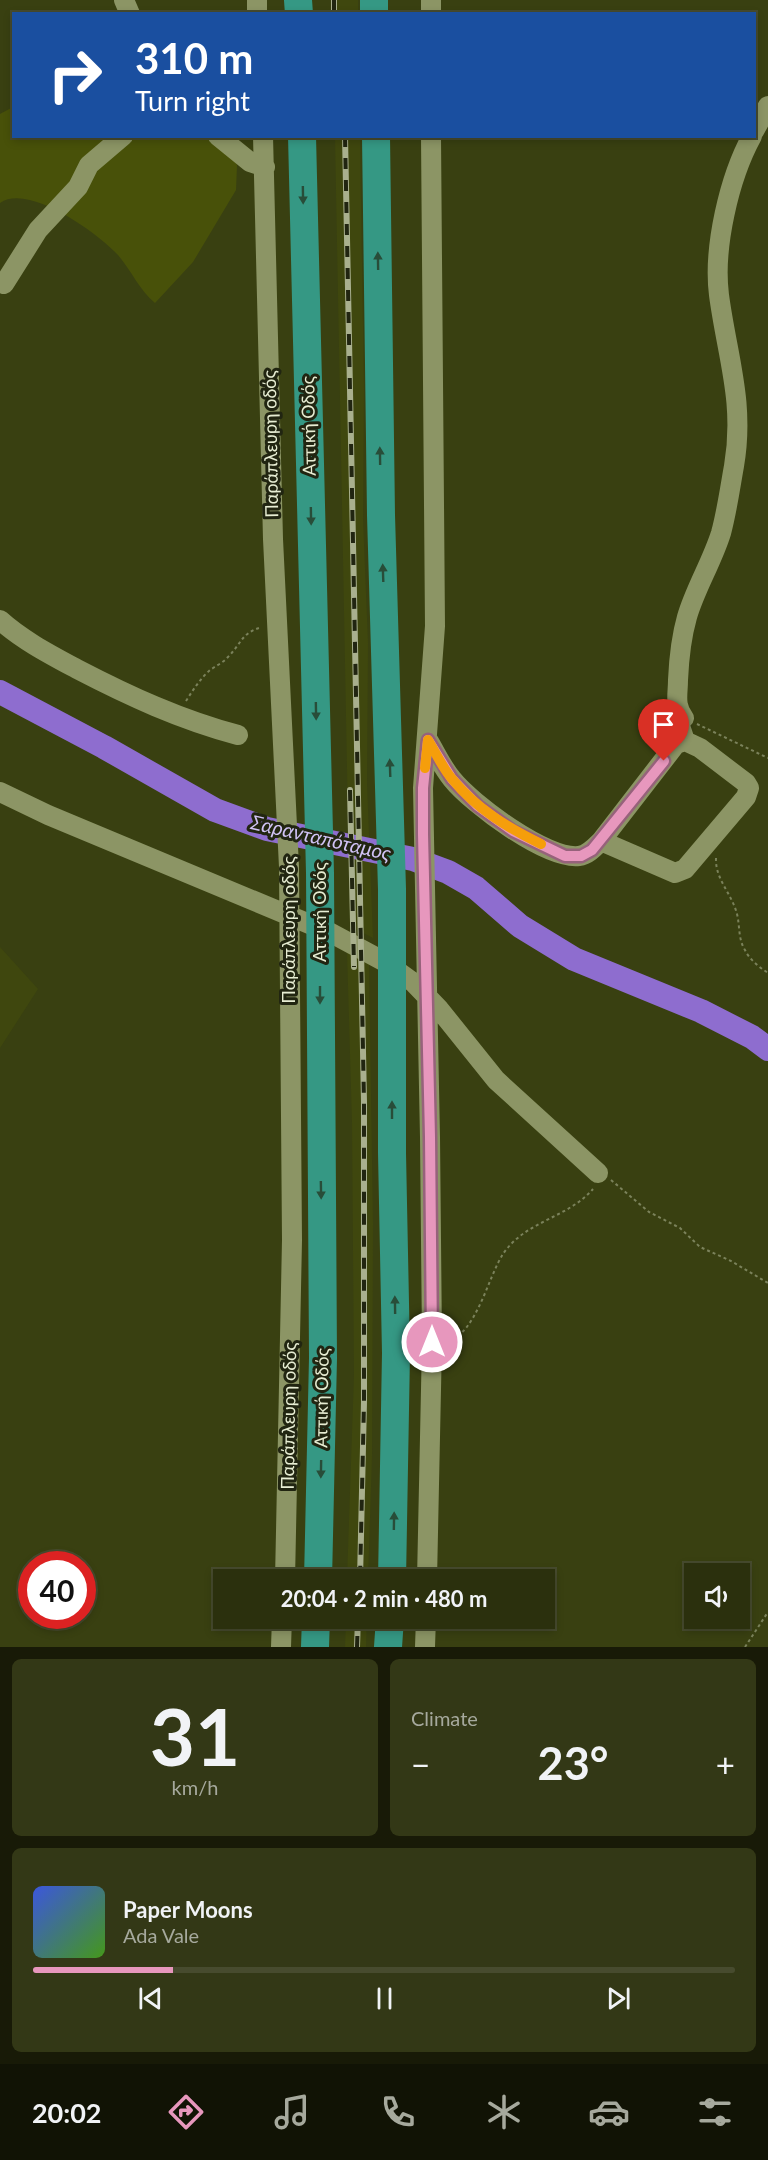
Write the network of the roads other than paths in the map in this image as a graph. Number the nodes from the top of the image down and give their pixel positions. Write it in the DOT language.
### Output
graph roads {
  1 [pos="768,106"];
  2 [pos="756,127"];
  3 [pos="121,138"];
  4 [pos="220,138"];
  5 [pos="263,138"];
  6 [pos="302,138"];
  7 [pos="376,138"];
  8 [pos="432,138"];
  9 [pos="751,138"];
  10 [pos="265,166"];
  11 [pos="4,284"];
  12 [pos="0,620"];
  13 [pos="238,735"];
  14 [pos="428,740"];
  15 [pos="685,741"];
  16 [pos="0,792"];
  17 [pos="601,841"];
  18 [pos="598,1173"];
  19 [pos="285,1569"];
  20 [pos="318,1569"];
  21 [pos="392,1569"];
  22 [pos="427,1569"];
  23 [pos="282,1629"];
  24 [pos="316,1629"];
  25 [pos="389,1629"];
  26 [pos="426,1629"];
  27 [pos="281,1647"];
  28 [pos="315,1647"];
  29 [pos="388,1647"];
  30 [pos="425,1647"];
  1 -- 2 [label="street"];
  3 -- 11 [label="street"];
  4 -- 10 [label="street"];
  5 -- 10 [label="street, Παράπλευρη οδός"];
  6 -- 20 [label="highway, Αττική Οδός, one-way"];
  21 -- 7 [label="highway, one-way"];
  8 -- 14 [label="street"];
  9 -- 15 [label="street"];
  10 -- 19 [label="street, Παράπλευρη οδός"];
  12 -- 13 [label="street"];
  14 -- 17 [label="street"];
  14 -- 22 [label="street"];
  15 -- 17 [label="street"];
  15 -- 17 [label="street"];
  16 -- 18 [label="street"];
  23 -- 27 [label="street"];
  24 -- 28 [label="highway"];
  25 -- 29 [label="highway"];
  26 -- 30 [label="street"];
}
